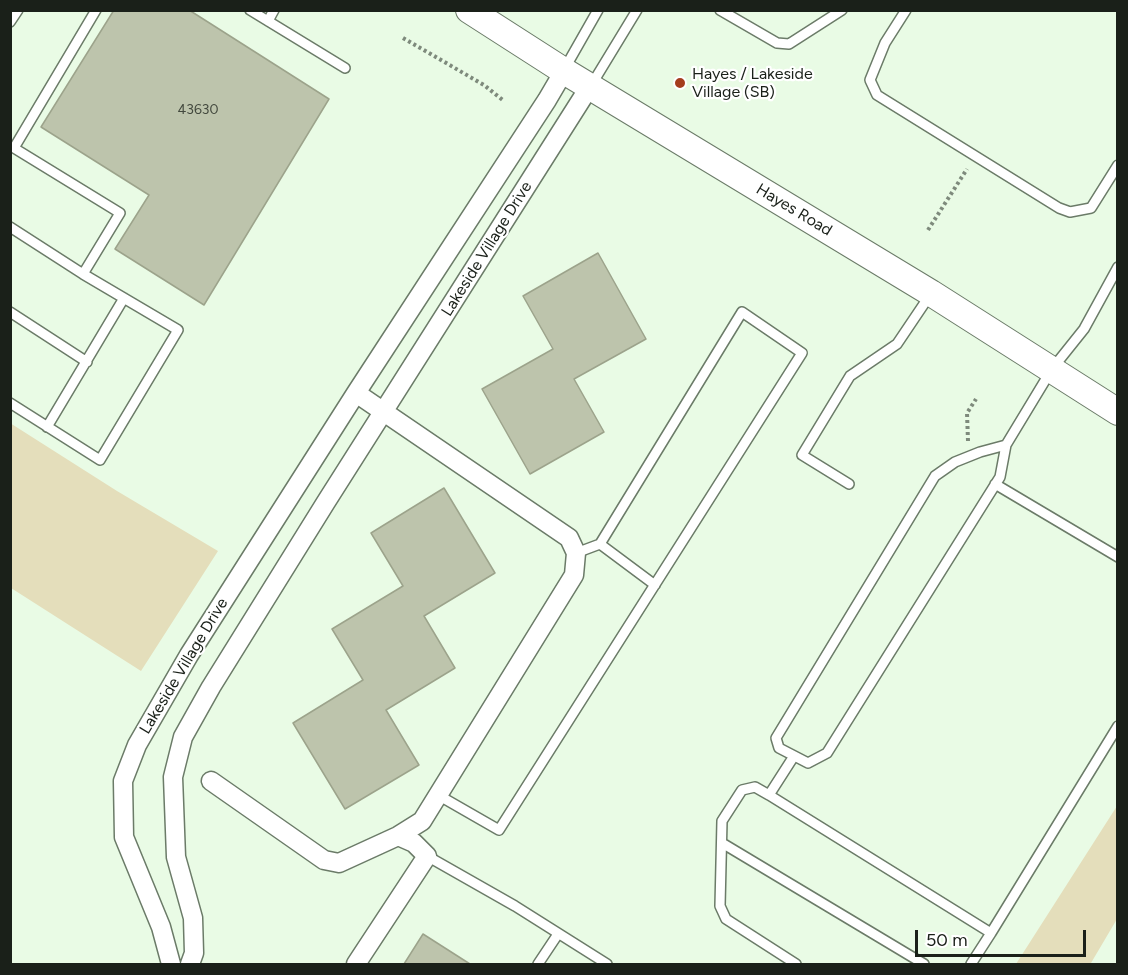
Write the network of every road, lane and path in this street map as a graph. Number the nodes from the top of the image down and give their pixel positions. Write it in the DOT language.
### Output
graph roads {
  1 [pos="18,10"];
  2 [pos="96,10"];
  3 [pos="250,10"];
  4 [pos="274,10"];
  5 [pos="469,10"];
  6 [pos="598,10"];
  7 [pos="637,10"];
  8 [pos="720,10"];
  9 [pos="842,10"];
  10 [pos="906,10"];
  11 [pos="268,21"];
  12 [pos="10,22"];
  13 [pos="403,38"];
  14 [pos="345,68"];
  15 [pos="564,71"];
  16 [pos="590,86"];
  17 [pos="504,101"];
  18 [pos="12,147"];
  19 [pos="975,156"];
  20 [pos="1118,165"];
  21 [pos="10,227"];
  22 [pos="928,230"];
  23 [pos="1117,268"];
  24 [pos="83,274"];
  25 [pos="932,293"];
  26 [pos="124,298"];
  27 [pos="10,312"];
  28 [pos="87,362"];
  29 [pos="1052,369"];
  30 [pos="356,393"];
  31 [pos="976,399"];
  32 [pos="10,403"];
  33 [pos="384,412"];
  34 [pos="1118,412"];
  35 [pos="47,427"];
  36 [pos="1006,445"];
  37 [pos="969,456"];
  38 [pos="849,484"];
  39 [pos="995,484"];
  40 [pos="600,543"];
  41 [pos="576,553"];
  42 [pos="1118,556"];
  43 [pos="655,585"];
  44 [pos="1118,726"];
  45 [pos="794,756"];
  46 [pos="211,781"];
  47 [pos="438,795"];
  48 [pos="770,795"];
  49 [pos="398,836"];
  50 [pos="722,843"];
  51 [pos="427,856"];
  52 [pos="991,933"];
  53 [pos="558,934"];
  54 [pos="171,964"];
  55 [pos="190,964"];
  56 [pos="356,964"];
  57 [pos="538,964"];
  58 [pos="607,964"];
  59 [pos="796,964"];
  60 [pos="924,964"];
  61 [pos="971,964"];
  1 -- 12 [label="lane"];
  2 -- 18 [label="lane"];
  3 -- 11 [label="lane"];
  4 -- 11 [label="lane"];
  5 -- 15 [label="street, Hayes Road"];
  6 -- 15 [label="lane"];
  7 -- 16 [label="lane"];
  8 -- 9 [label="lane"];
  10 -- 19 [label="lane"];
  11 -- 14 [label="lane"];
  13 -- 17 [label="path"];
  15 -- 16 [label="street, Hayes Road"];
  15 -- 30 [label="street, Lakeside Village Drive"];
  16 -- 25 [label="street, Hayes Road"];
  16 -- 33 [label="street, Lakeside Village Drive"];
  18 -- 24 [label="lane"];
  19 -- 20 [label="lane"];
  19 -- 22 [label="path"];
  21 -- 24 [label="lane"];
  23 -- 29 [label="lane"];
  24 -- 26 [label="lane"];
  25 -- 29 [label="street, Hayes Road"];
  25 -- 38 [label="lane"];
  26 -- 28 [label="lane"];
  26 -- 35 [label="lane"];
  27 -- 28 [label="lane"];
  28 -- 35 [label="lane"];
  29 -- 34 [label="street, Hayes Road"];
  29 -- 36 [label="lane"];
  30 -- 33 [label="street"];
  30 -- 54 [label="street, Lakeside Village Drive"];
  31 -- 37 [label="path"];
  32 -- 35 [label="lane"];
  33 -- 41 [label="street"];
  33 -- 55 [label="street, Lakeside Village Drive"];
  36 -- 37 [label="lane"];
  36 -- 39 [label="lane"];
  37 -- 45 [label="lane"];
  39 -- 42 [label="lane"];
  39 -- 45 [label="lane"];
  40 -- 41 [label="lane"];
  40 -- 43 [label="lane"];
  40 -- 43 [label="lane"];
  41 -- 47 [label="street"];
  43 -- 47 [label="lane"];
  44 -- 52 [label="lane"];
  45 -- 48 [label="lane"];
  46 -- 49 [label="street"];
  47 -- 49 [label="street"];
  48 -- 50 [label="lane"];
  48 -- 52 [label="lane"];
  49 -- 51 [label="street"];
  50 -- 59 [label="lane"];
  50 -- 60 [label="lane"];
  51 -- 53 [label="lane"];
  51 -- 56 [label="street"];
  52 -- 61 [label="lane"];
  53 -- 57 [label="lane"];
  53 -- 58 [label="lane"];
}
